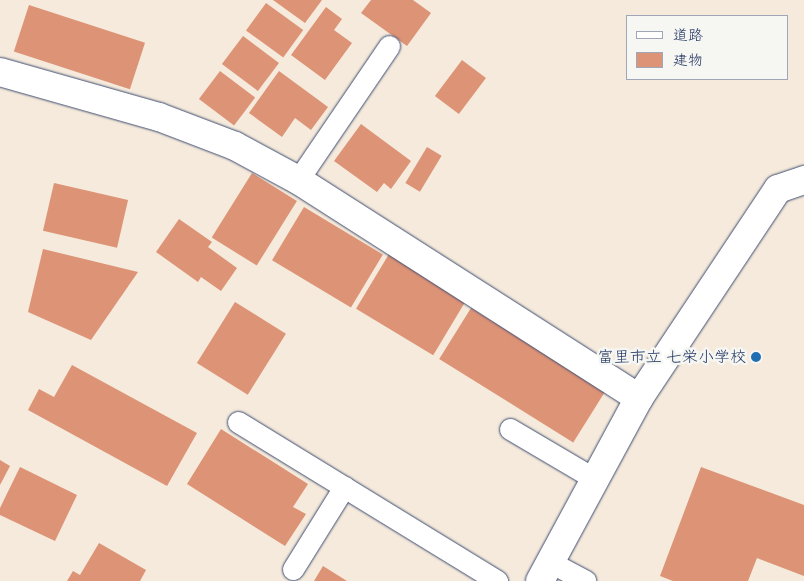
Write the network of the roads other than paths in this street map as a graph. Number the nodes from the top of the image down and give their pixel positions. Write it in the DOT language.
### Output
graph roads {
  1 [pos="389,46"];
  2 [pos="0,72"];
  3 [pos="298,180"];
  4 [pos="804,180"];
  5 [pos="639,398"];
  6 [pos="238,422"];
  7 [pos="510,429"];
  8 [pos="595,479"];
  9 [pos="344,487"];
  10 [pos="294,569"];
  11 [pos="545,571"];
  12 [pos="497,581"];
  13 [pos="584,581"];
  1 -- 3 [label="lane"];
  2 -- 3 [label="street"];
  3 -- 5 [label="street"];
  4 -- 5 [label="street"];
  5 -- 8 [label="street"];
  6 -- 9 [label="lane"];
  7 -- 8 [label="lane"];
  8 -- 11 [label="street"];
  9 -- 10 [label="lane"];
  9 -- 12 [label="lane"];
  11 -- 13 [label="lane"];
}
